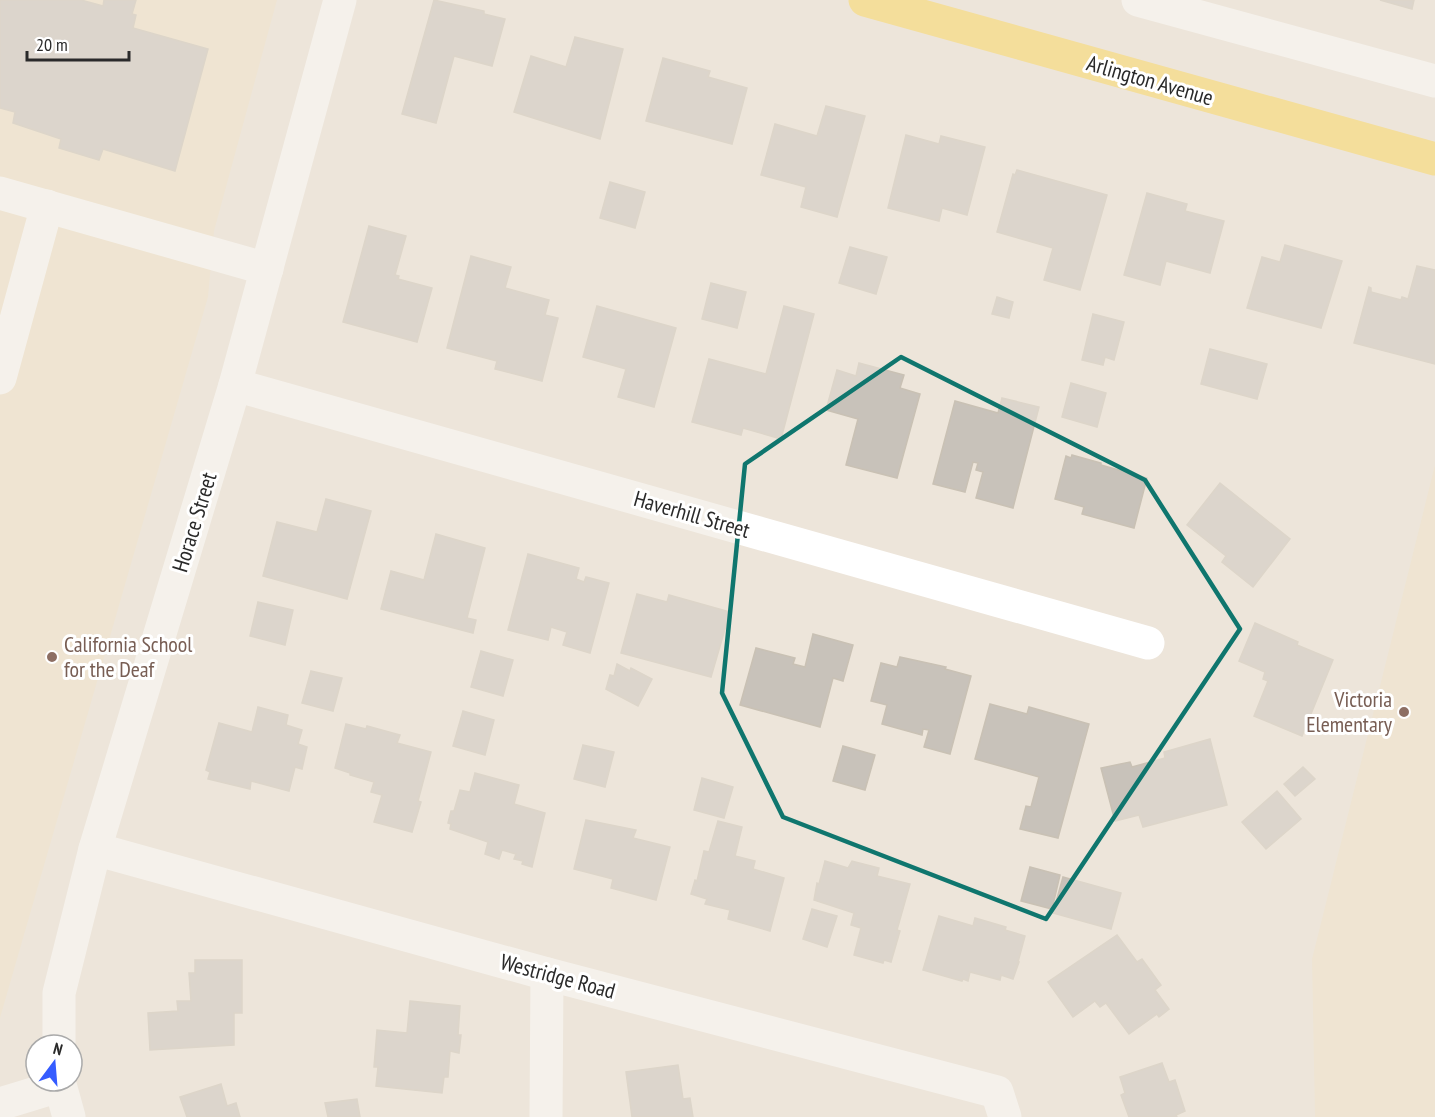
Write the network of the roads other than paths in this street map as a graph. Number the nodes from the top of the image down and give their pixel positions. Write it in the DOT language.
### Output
graph roads {
  1 [pos="340,0"];
  2 [pos="865,0"];
  3 [pos="1138,0"];
  4 [pos="1435,81"];
  5 [pos="1435,159"];
  6 [pos="0,193"];
  7 [pos="47,206"];
  8 [pos="267,269"];
  9 [pos="0,378"];
  10 [pos="235,385"];
  11 [pos="1148,643"];
  12 [pos="95,849"];
  13 [pos="547,974"];
  14 [pos="59,1033"];
  15 [pos="32,1093"];
  16 [pos="62,1093"];
  17 [pos="0,1104"];
  18 [pos="69,1117"];
  19 [pos="546,1117"];
  20 [pos="1005,1117"];
  1 -- 8 [label="street, Horace Street"];
  2 -- 5 [label="main road, Arlington Avenue"];
  3 -- 4 [label="street"];
  6 -- 7 [label="street"];
  7 -- 8 [label="street"];
  7 -- 9 [label="street"];
  8 -- 10 [label="street, Horace Street"];
  10 -- 11 [label="street, Haverhill Street"];
  10 -- 12 [label="street, Horace Street"];
  12 -- 13 [label="street, Westridge Road"];
  12 -- 14 [label="street, Horace Street"];
  13 -- 19 [label="street"];
  13 -- 20 [label="street, Westridge Road"];
  15 -- 17 [label="street"];
  16 -- 18 [label="street"];
}
